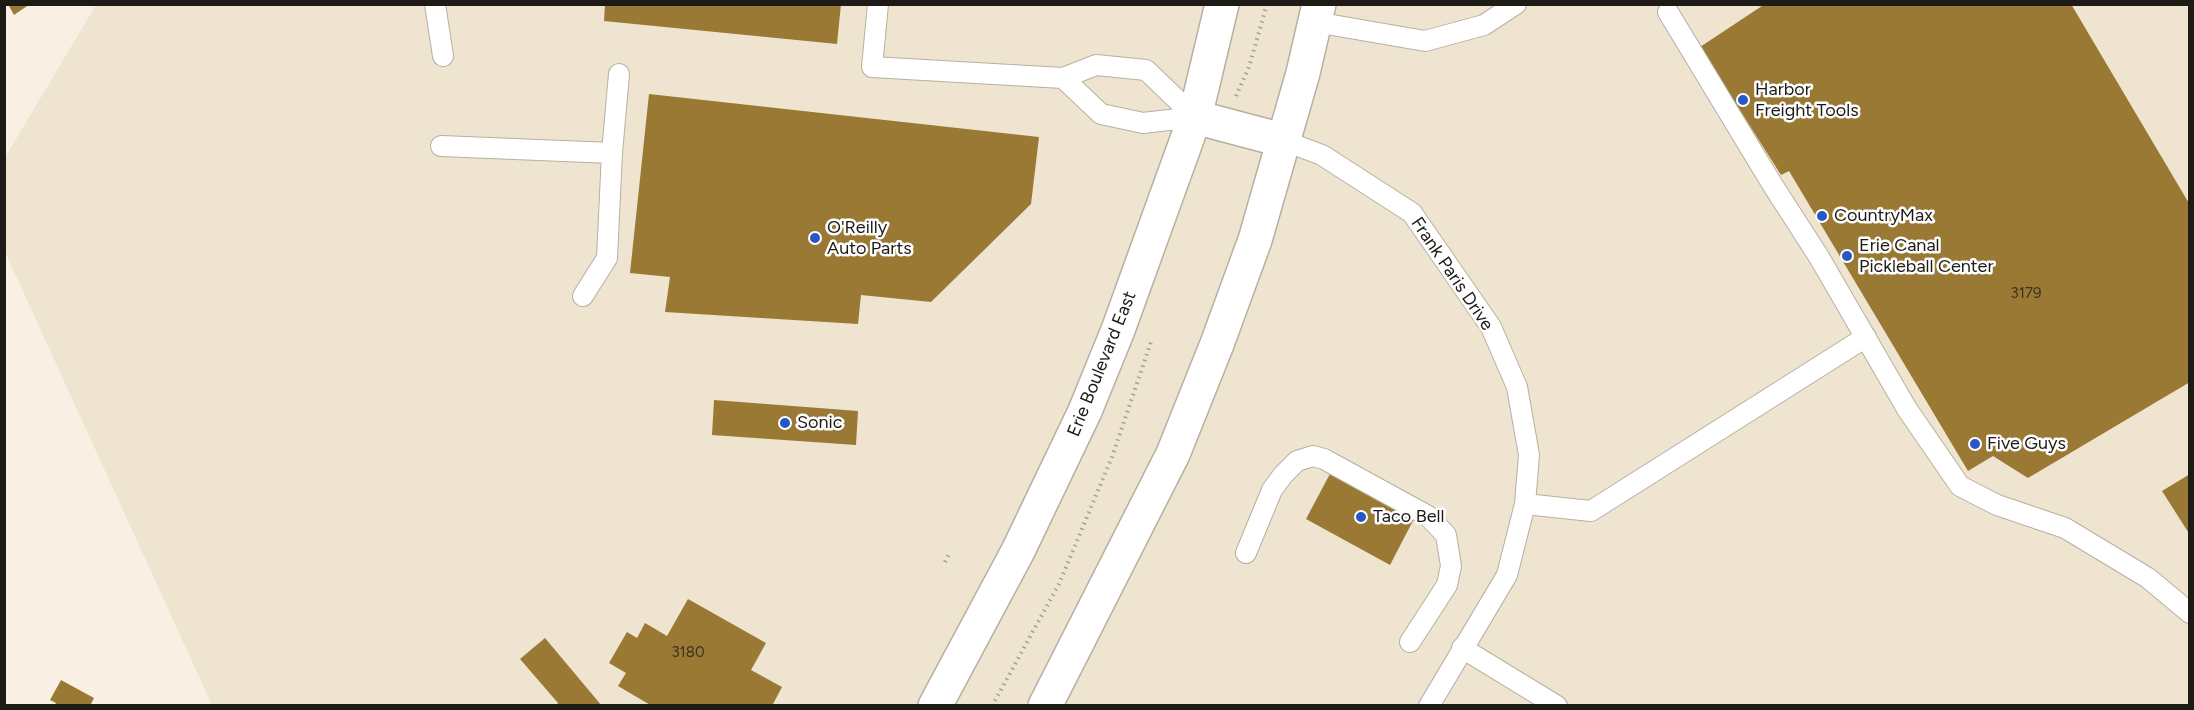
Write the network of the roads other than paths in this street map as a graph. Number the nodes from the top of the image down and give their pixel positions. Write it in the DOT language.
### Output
graph roads {
  1 [pos="435,4"];
  2 [pos="878,4"];
  3 [pos="1222,4"];
  4 [pos="1516,4"];
  5 [pos="1668,12"];
  6 [pos="1317,14"];
  7 [pos="442,56"];
  8 [pos="619,74"];
  9 [pos="1063,78"];
  10 [pos="1195,117"];
  11 [pos="1282,140"];
  12 [pos="441,146"];
  13 [pos="612,153"];
  14 [pos="583,296"];
  15 [pos="1866,337"];
  16 [pos="1525,504"];
  17 [pos="1246,553"];
  18 [pos="2190,614"];
  19 [pos="1410,642"];
  20 [pos="1462,648"];
  21 [pos="934,705"];
  22 [pos="1045,705"];
  23 [pos="1428,705"];
  24 [pos="1557,705"];
  1 -- 7 [label="lane"];
  2 -- 9 [label="lane"];
  3 -- 10 [label="main road, Erie Boulevard East"];
  4 -- 6 [label="lane"];
  5 -- 15 [label="lane"];
  6 -- 11 [label="main road"];
  8 -- 13 [label="lane"];
  9 -- 10 [label="lane"];
  9 -- 10 [label="lane"];
  10 -- 11 [label="main road"];
  10 -- 21 [label="main road, Erie Boulevard East"];
  11 -- 16 [label="lane, Frank Paris Drive"];
  11 -- 22 [label="main road"];
  12 -- 13 [label="lane"];
  13 -- 14 [label="lane"];
  15 -- 16 [label="lane"];
  15 -- 18 [label="lane"];
  16 -- 20 [label="lane, Frank Paris Drive"];
  17 -- 19 [label="lane"];
  20 -- 23 [label="lane, Frank Paris Drive"];
  20 -- 24 [label="lane"];
}
